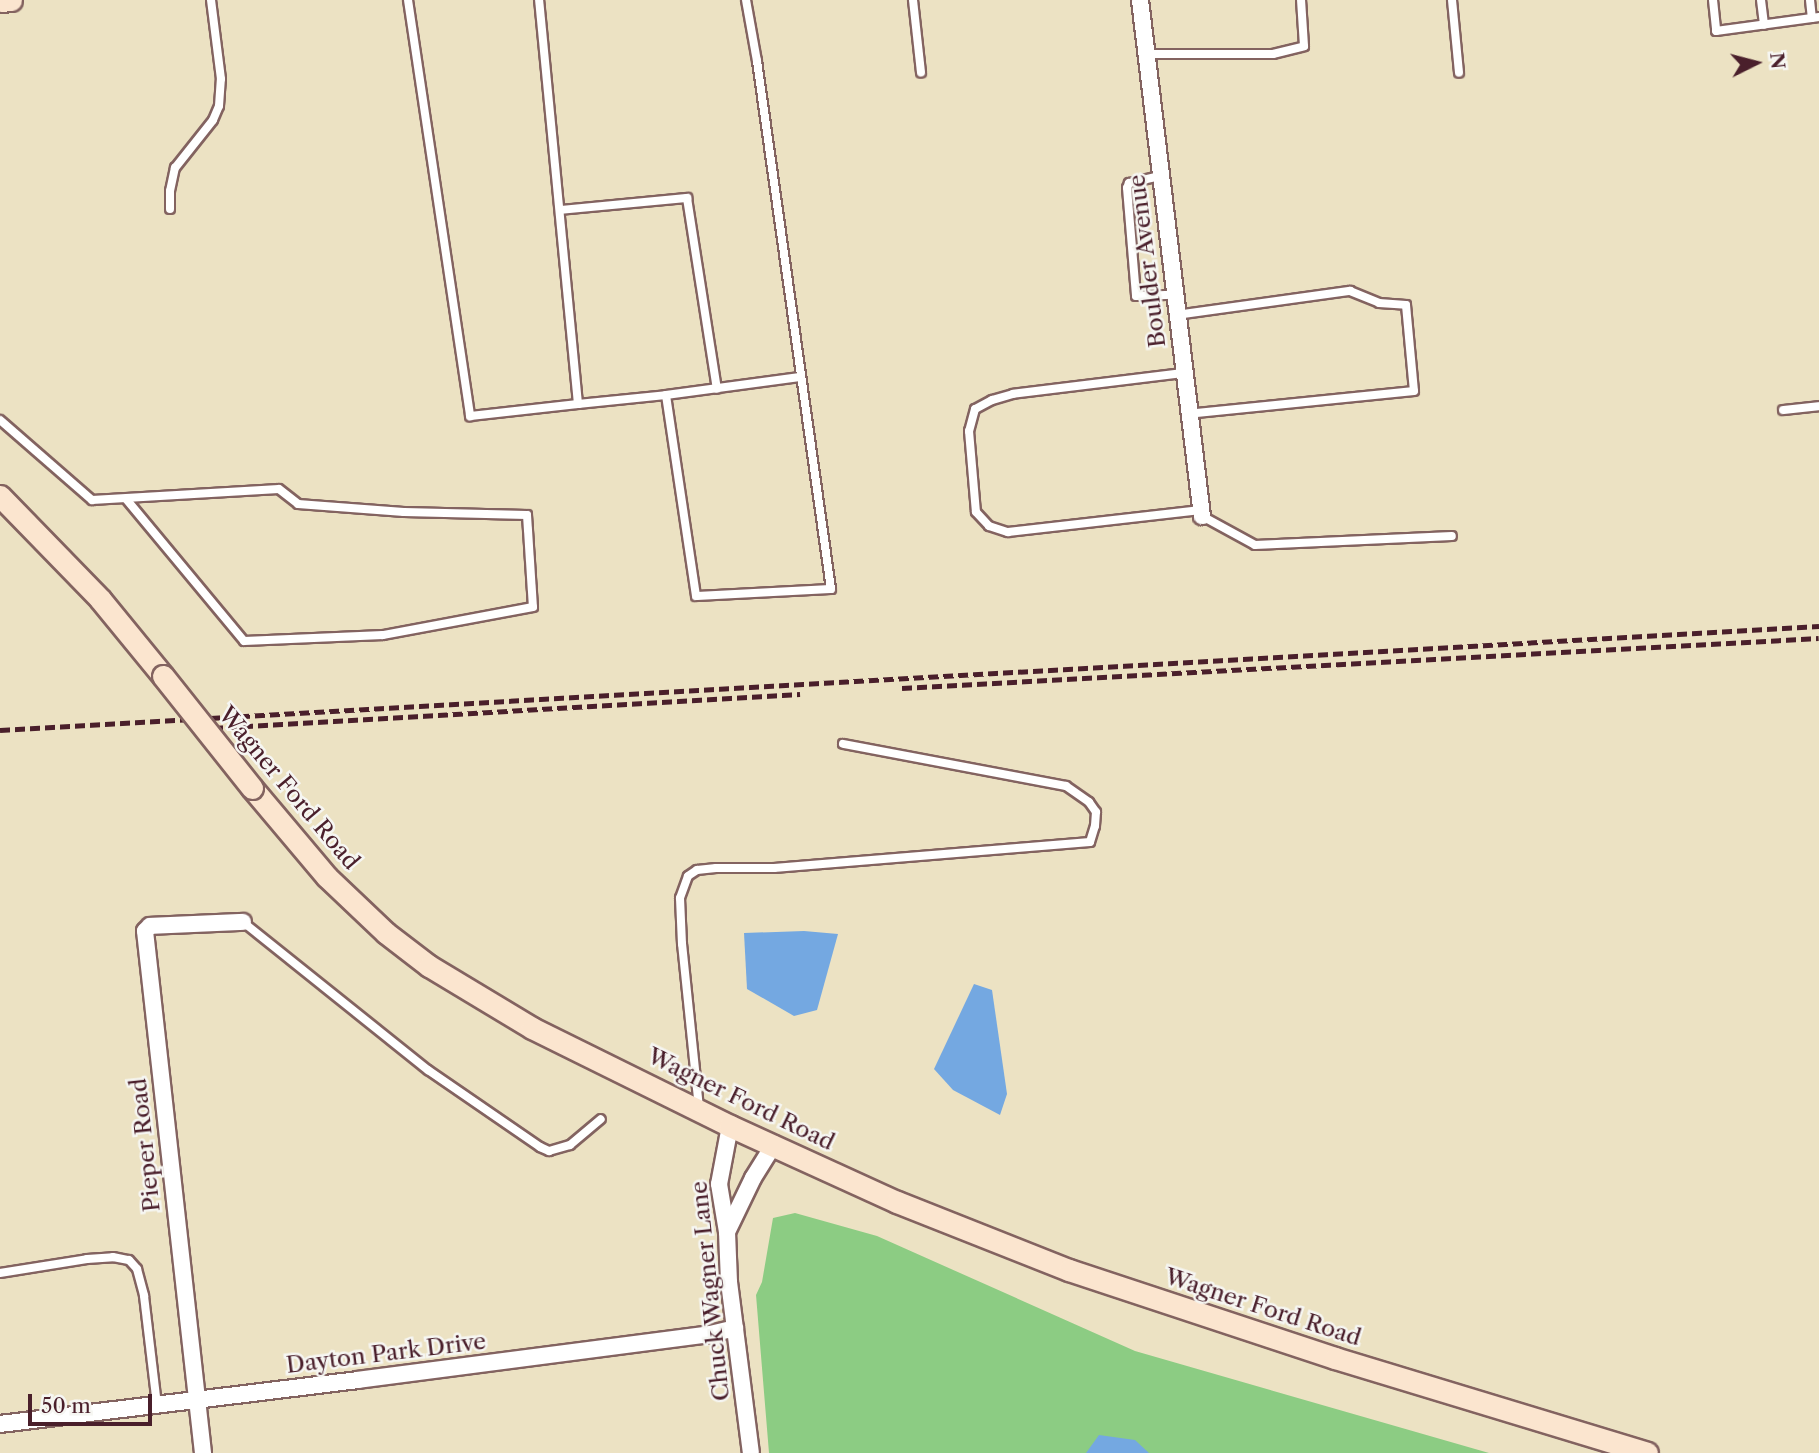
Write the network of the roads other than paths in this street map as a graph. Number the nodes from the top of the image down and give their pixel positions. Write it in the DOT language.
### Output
graph roads {
  1 [pos="11,0"];
  2 [pos="211,0"];
  3 [pos="408,0"];
  4 [pos="539,0"];
  5 [pos="746,0"];
  6 [pos="913,0"];
  7 [pos="1140,0"];
  8 [pos="1301,0"];
  9 [pos="1452,0"];
  10 [pos="1713,0"];
  11 [pos="1761,0"];
  12 [pos="1810,0"];
  13 [pos="0,1"];
  14 [pos="1816,17"];
  15 [pos="1764,25"];
  16 [pos="1146,54"];
  17 [pos="1459,73"];
  18 [pos="921,74"];
  19 [pos="1160,176"];
  20 [pos="170,209"];
  21 [pos="560,210"];
  22 [pos="1173,295"];
  23 [pos="1176,315"];
  24 [pos="1183,373"];
  25 [pos="800,377"];
  26 [pos="717,389"];
  27 [pos="666,396"];
  28 [pos="578,404"];
  29 [pos="1819,406"];
  30 [pos="1783,410"];
  31 [pos="1189,414"];
  32 [pos="0,420"];
  33 [pos="0,496"];
  34 [pos="127,499"];
  35 [pos="1201,513"];
  36 [pos="1452,536"];
  37 [pos="843,744"];
  38 [pos="243,922"];
  39 [pos="699,1108"];
  40 [pos="601,1119"];
  41 [pos="730,1126"];
  42 [pos="774,1144"];
  43 [pos="727,1232"];
  44 [pos="0,1273"];
  45 [pos="734,1328"];
  46 [pos="197,1401"];
  47 [pos="157,1405"];
  48 [pos="0,1424"];
  49 [pos="203,1453"];
  50 [pos="751,1453"];
  51 [pos="1647,1453"];
  1 -- 13 [label="main road"];
  2 -- 20 [label="lane"];
  3 -- 28 [label="lane"];
  4 -- 21 [label="lane"];
  5 -- 25 [label="lane"];
  6 -- 18 [label="lane"];
  7 -- 16 [label="street, Boulder Avenue"];
  8 -- 16 [label="lane"];
  9 -- 17 [label="lane"];
  10 -- 15 [label="lane"];
  11 -- 15 [label="lane"];
  12 -- 14 [label="lane"];
  14 -- 15 [label="lane"];
  16 -- 19 [label="street, Boulder Avenue"];
  19 -- 22 [label="street, Boulder Avenue"];
  19 -- 22 [label="lane"];
  21 -- 26 [label="lane"];
  21 -- 28 [label="lane"];
  22 -- 23 [label="street, Boulder Avenue"];
  23 -- 24 [label="street, Boulder Avenue"];
  23 -- 31 [label="lane"];
  24 -- 31 [label="street, Boulder Avenue"];
  24 -- 35 [label="lane"];
  25 -- 26 [label="lane"];
  25 -- 27 [label="lane"];
  26 -- 27 [label="lane"];
  27 -- 28 [label="lane"];
  29 -- 30 [label="lane"];
  31 -- 35 [label="street, Boulder Avenue"];
  32 -- 34 [label="lane"];
  33 -- 39 [label="main road, Wagner Ford Road, bridge"];
  34 -- 34 [label="lane"];
  35 -- 36 [label="lane"];
  37 -- 39 [label="lane"];
  38 -- 40 [label="lane"];
  38 -- 46 [label="street, Pieper Road"];
  39 -- 41 [label="main road, Wagner Ford Road"];
  41 -- 42 [label="main road, Wagner Ford Road"];
  41 -- 43 [label="street, Chuck Wagner Lane"];
  42 -- 43 [label="street"];
  42 -- 51 [label="main road, Wagner Ford Road"];
  43 -- 45 [label="street, Chuck Wagner Lane"];
  44 -- 47 [label="lane"];
  45 -- 46 [label="street, Dayton Park Drive"];
  45 -- 50 [label="street, Chuck Wagner Lane"];
  46 -- 47 [label="street, Dayton Park Drive"];
  46 -- 49 [label="street, Pieper Road"];
  47 -- 48 [label="street, Dayton Park Drive"];
}
